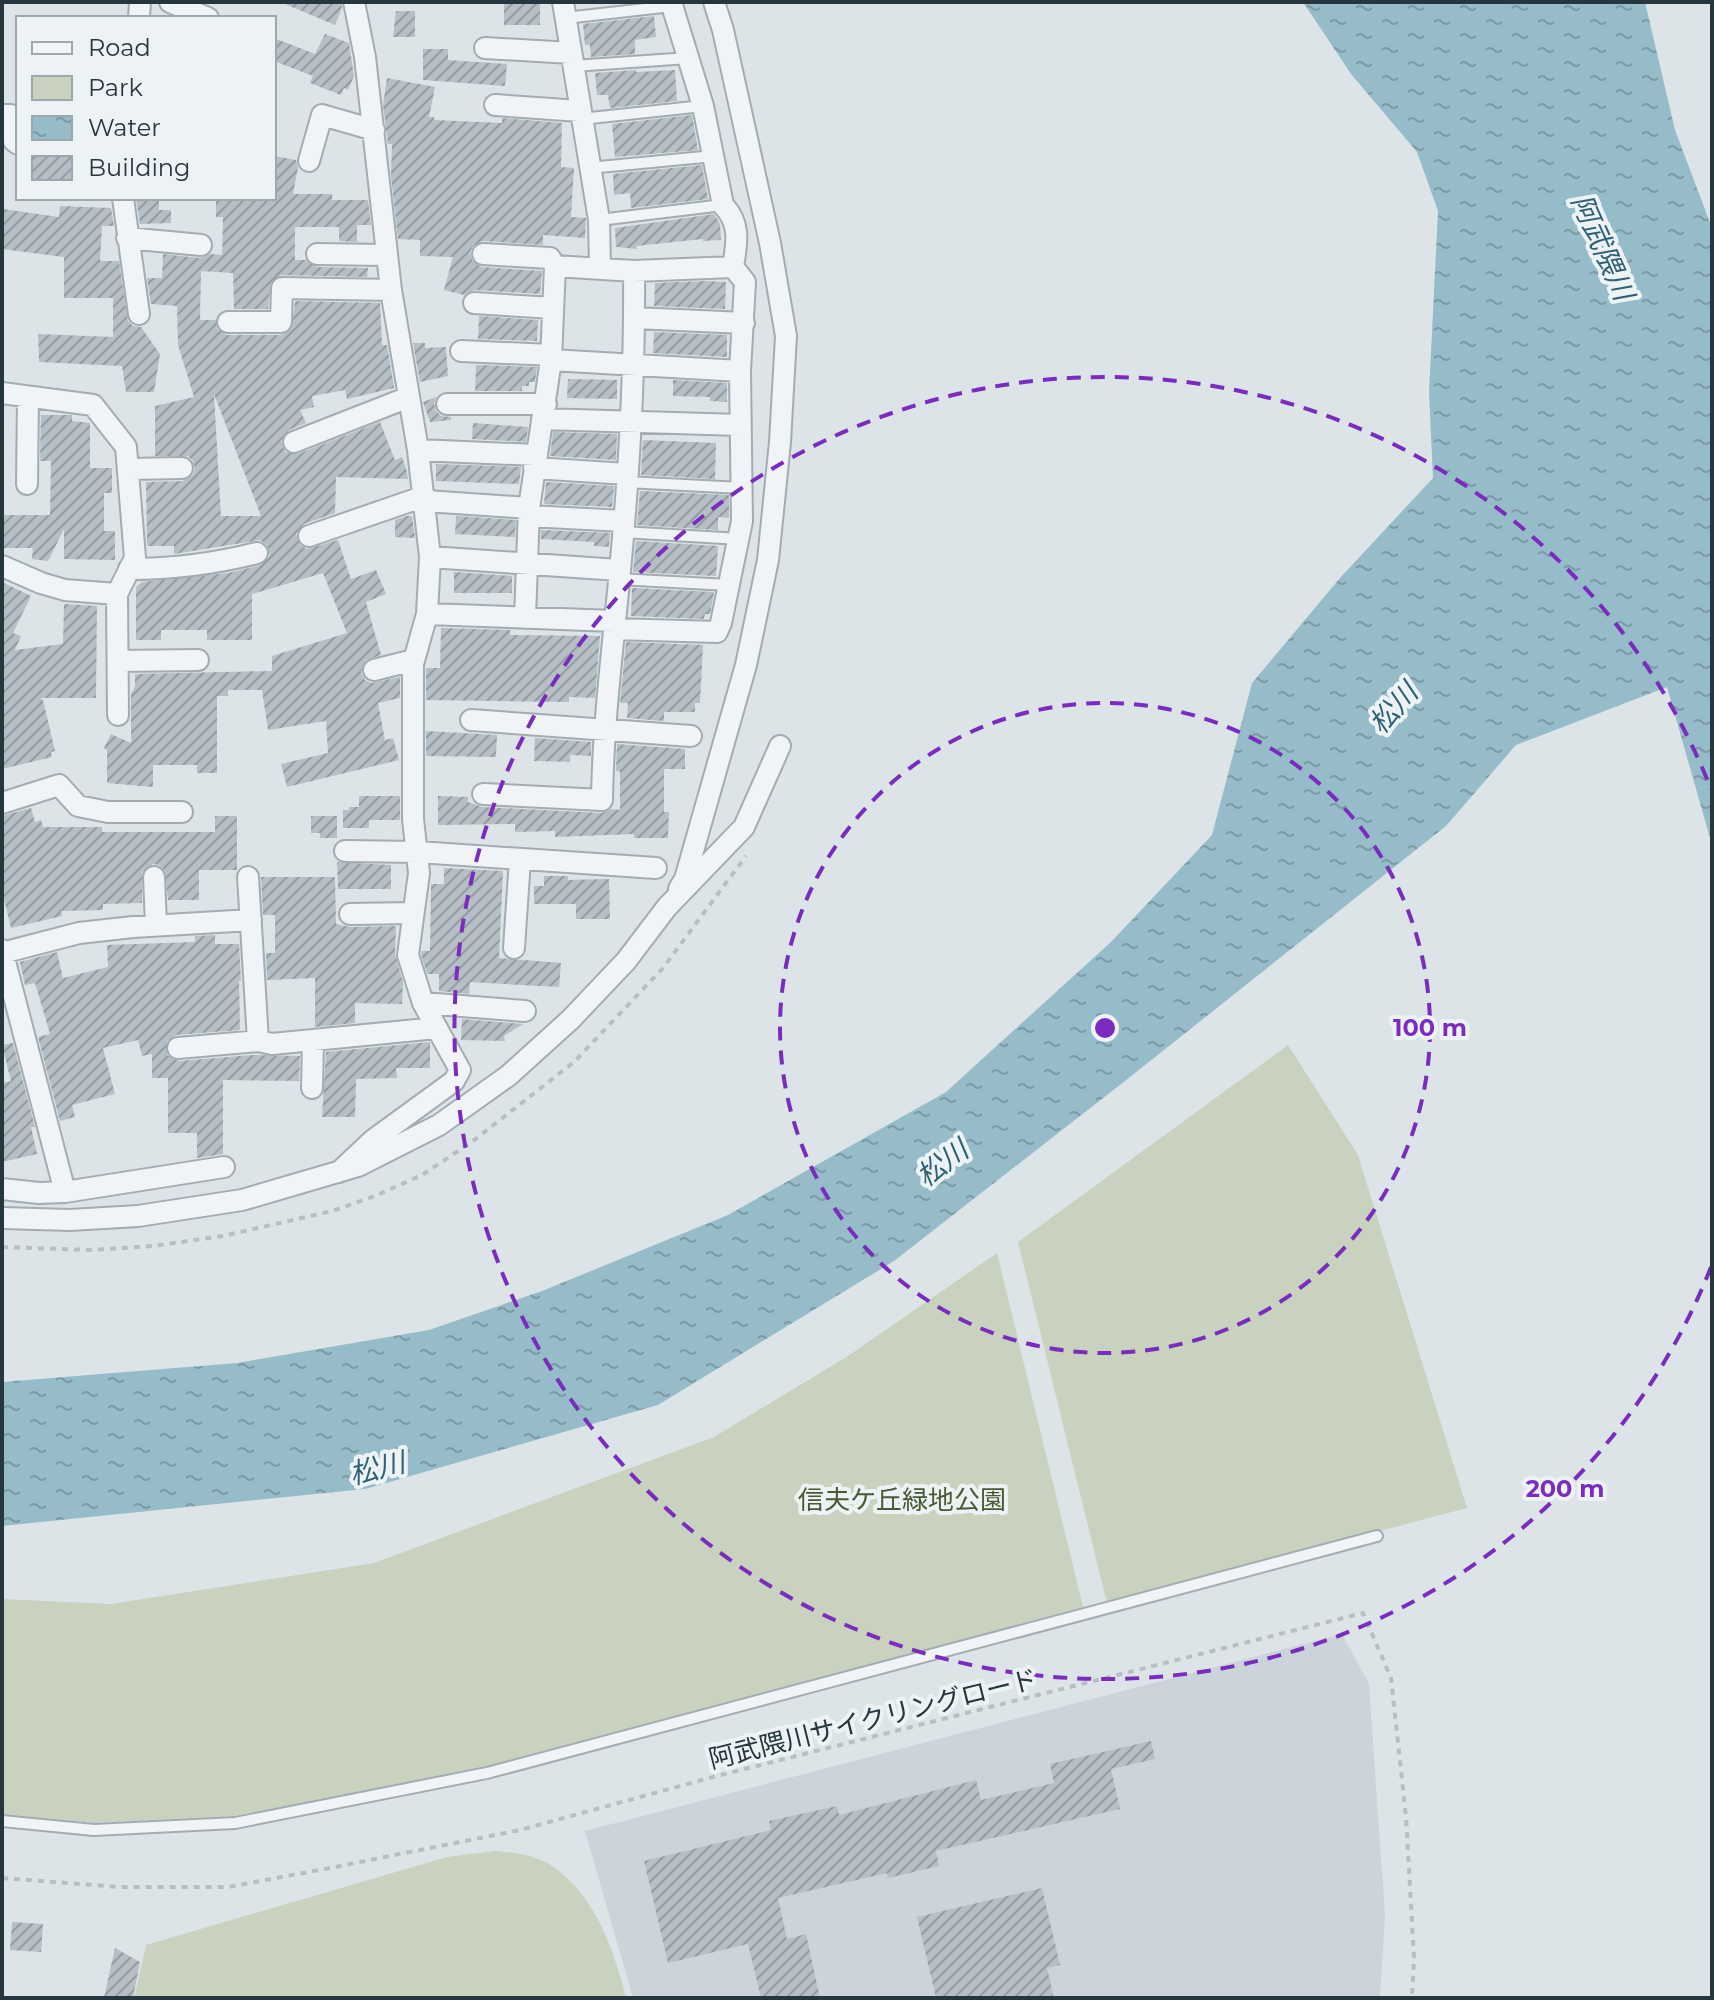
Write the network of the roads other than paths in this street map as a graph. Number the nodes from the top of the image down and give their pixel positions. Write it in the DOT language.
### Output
graph roads {
  1 [pos="170,2"];
  2 [pos="354,2"];
  3 [pos="714,2"];
  4 [pos="671,4"];
  5 [pos="564,10"];
  6 [pos="203,16"];
  7 [pos="485,48"];
  8 [pos="689,58"];
  9 [pos="572,59"];
  10 [pos="495,105"];
  11 [pos="703,106"];
  12 [pos="2,115"];
  13 [pos="581,115"];
  14 [pos="374,130"];
  15 [pos="16,142"];
  16 [pos="714,155"];
  17 [pos="309,161"];
  18 [pos="589,168"];
  19 [pos="123,200"];
  20 [pos="723,205"];
  21 [pos="599,220"];
  22 [pos="127,238"];
  23 [pos="201,245"];
  24 [pos="317,254"];
  25 [pos="483,254"];
  26 [pos="387,255"];
  27 [pos="555,266"];
  28 [pos="733,267"];
  29 [pos="600,268"];
  30 [pos="634,271"];
  31 [pos="391,290"];
  32 [pos="474,303"];
  33 [pos="553,308"];
  34 [pos="139,314"];
  35 [pos="635,318"];
  36 [pos="228,322"];
  37 [pos="744,323"];
  38 [pos="461,351"];
  39 [pos="552,358"];
  40 [pos="634,365"];
  41 [pos="740,371"];
  42 [pos="2,393"];
  43 [pos="28,397"];
  44 [pos="409,397"];
  45 [pos="447,404"];
  46 [pos="544,412"];
  47 [pos="631,423"];
  48 [pos="740,425"];
  49 [pos="294,442"];
  50 [pos="418,450"];
  51 [pos="535,461"];
  52 [pos="182,468"];
  53 [pos="128,469"];
  54 [pos="626,478"];
  55 [pos="27,484"];
  56 [pos="742,488"];
  57 [pos="425,499"];
  58 [pos="529,512"];
  59 [pos="623,526"];
  60 [pos="309,536"];
  61 [pos="740,539"];
  62 [pos="257,553"];
  63 [pos="430,557"];
  64 [pos="529,565"];
  65 [pos="2,566"];
  66 [pos="129,569"];
  67 [pos="619,575"];
  68 [pos="728,585"];
  69 [pos="117,594"];
  70 [pos="427,614"];
  71 [pos="525,618"];
  72 [pos="614,625"];
  73 [pos="198,660"];
  74 [pos="414,660"];
  75 [pos="118,661"];
  76 [pos="374,670"];
  77 [pos="118,715"];
  78 [pos="471,720"];
  79 [pos="603,730"];
  80 [pos="691,736"];
  81 [pos="780,746"];
  82 [pos="483,794"];
  83 [pos="2,803"];
  84 [pos="182,812"];
  85 [pos="345,851"];
  86 [pos="418,852"];
  87 [pos="520,859"];
  88 [pos="656,868"];
  89 [pos="154,877"];
  90 [pos="248,877"];
  91 [pos="667,907"];
  92 [pos="413,913"];
  93 [pos="350,914"];
  94 [pos="251,920"];
  95 [pos="156,925"];
  96 [pos="514,948"];
  97 [pos="2,952"];
  98 [pos="423,1003"];
  99 [pos="525,1011"];
  100 [pos="437,1028"];
  101 [pos="313,1040"];
  102 [pos="258,1041"];
  103 [pos="178,1048"];
  104 [pos="312,1088"];
  105 [pos="224,1167"];
  106 [pos="339,1172"];
  107 [pos="2,1189"];
  108 [pos="65,1192"];
  109 [pos="2,1218"];
  110 [pos="1377,1536"];
  111 [pos="2,1821"];
  1 -- 6 [label="street"];
  2 -- 14 [label="street"];
  3 -- 91 [label="street"];
  4 -- 5 [label="lane"];
  4 -- 8 [label="street"];
  5 -- 9 [label="street"];
  7 -- 9 [label="street"];
  8 -- 9 [label="lane"];
  8 -- 11 [label="street"];
  9 -- 13 [label="street"];
  10 -- 13 [label="street"];
  11 -- 13 [label="lane"];
  11 -- 16 [label="street"];
  12 -- 15 [label="street"];
  13 -- 18 [label="street"];
  14 -- 17 [label="street"];
  14 -- 26 [label="street"];
  16 -- 18 [label="lane"];
  16 -- 20 [label="street"];
  18 -- 21 [label="street"];
  19 -- 22 [label="street"];
  20 -- 21 [label="lane"];
  20 -- 28 [label="street"];
  21 -- 29 [label="street"];
  22 -- 23 [label="street"];
  22 -- 34 [label="street"];
  24 -- 26 [label="street"];
  25 -- 27 [label="street"];
  26 -- 31 [label="street"];
  27 -- 29 [label="street"];
  27 -- 33 [label="street"];
  28 -- 30 [label="street"];
  28 -- 37 [label="street"];
  29 -- 30 [label="street"];
  30 -- 35 [label="street"];
  31 -- 36 [label="street"];
  31 -- 44 [label="street"];
  32 -- 33 [label="street"];
  33 -- 39 [label="street"];
  35 -- 37 [label="street"];
  35 -- 40 [label="street"];
  37 -- 41 [label="street"];
  38 -- 39 [label="street"];
  39 -- 40 [label="street"];
  39 -- 46 [label="street"];
  40 -- 41 [label="street"];
  40 -- 47 [label="street"];
  41 -- 48 [label="street"];
  42 -- 43 [label="street"];
  43 -- 53 [label="street"];
  43 -- 55 [label="street"];
  44 -- 49 [label="street"];
  44 -- 50 [label="street"];
  45 -- 46 [label="street"];
  46 -- 47 [label="street"];
  46 -- 51 [label="street"];
  47 -- 48 [label="street"];
  47 -- 54 [label="street"];
  48 -- 56 [label="street"];
  50 -- 51 [label="street"];
  50 -- 57 [label="street"];
  51 -- 54 [label="street"];
  51 -- 58 [label="street"];
  52 -- 53 [label="street"];
  53 -- 66 [label="street"];
  54 -- 56 [label="lane"];
  54 -- 59 [label="street"];
  56 -- 61 [label="street"];
  57 -- 58 [label="street"];
  57 -- 60 [label="street"];
  57 -- 63 [label="street"];
  58 -- 59 [label="street"];
  58 -- 64 [label="street"];
  59 -- 61 [label="lane"];
  59 -- 67 [label="street"];
  61 -- 68 [label="street"];
  62 -- 66 [label="street"];
  63 -- 64 [label="street"];
  63 -- 70 [label="street"];
  64 -- 67 [label="street"];
  64 -- 71 [label="street"];
  65 -- 69 [label="street"];
  66 -- 69 [label="street"];
  67 -- 68 [label="lane"];
  67 -- 72 [label="street"];
  68 -- 72 [label="street"];
  69 -- 75 [label="street"];
  70 -- 71 [label="street"];
  70 -- 74 [label="street"];
  71 -- 72 [label="street"];
  72 -- 79 [label="street"];
  73 -- 75 [label="street"];
  74 -- 76 [label="street"];
  74 -- 86 [label="street"];
  75 -- 77 [label="street"];
  78 -- 79 [label="street"];
  79 -- 80 [label="street"];
  79 -- 82 [label="street"];
  81 -- 91 [label="street"];
  83 -- 84 [label="street"];
  85 -- 86 [label="street"];
  86 -- 87 [label="street"];
  86 -- 92 [label="street"];
  87 -- 88 [label="street"];
  87 -- 96 [label="street"];
  89 -- 95 [label="street"];
  90 -- 94 [label="street"];
  91 -- 106 [label="street"];
  92 -- 93 [label="street"];
  92 -- 98 [label="street"];
  94 -- 95 [label="street"];
  94 -- 102 [label="street"];
  95 -- 97 [label="street"];
  97 -- 108 [label="street"];
  98 -- 99 [label="street"];
  98 -- 100 [label="street"];
  100 -- 101 [label="street"];
  100 -- 106 [label="street"];
  101 -- 102 [label="street"];
  101 -- 104 [label="street"];
  102 -- 103 [label="street"];
  105 -- 108 [label="street"];
  106 -- 109 [label="street"];
  107 -- 108 [label="street"];
  110 -- 111 [label="lane"];
}
